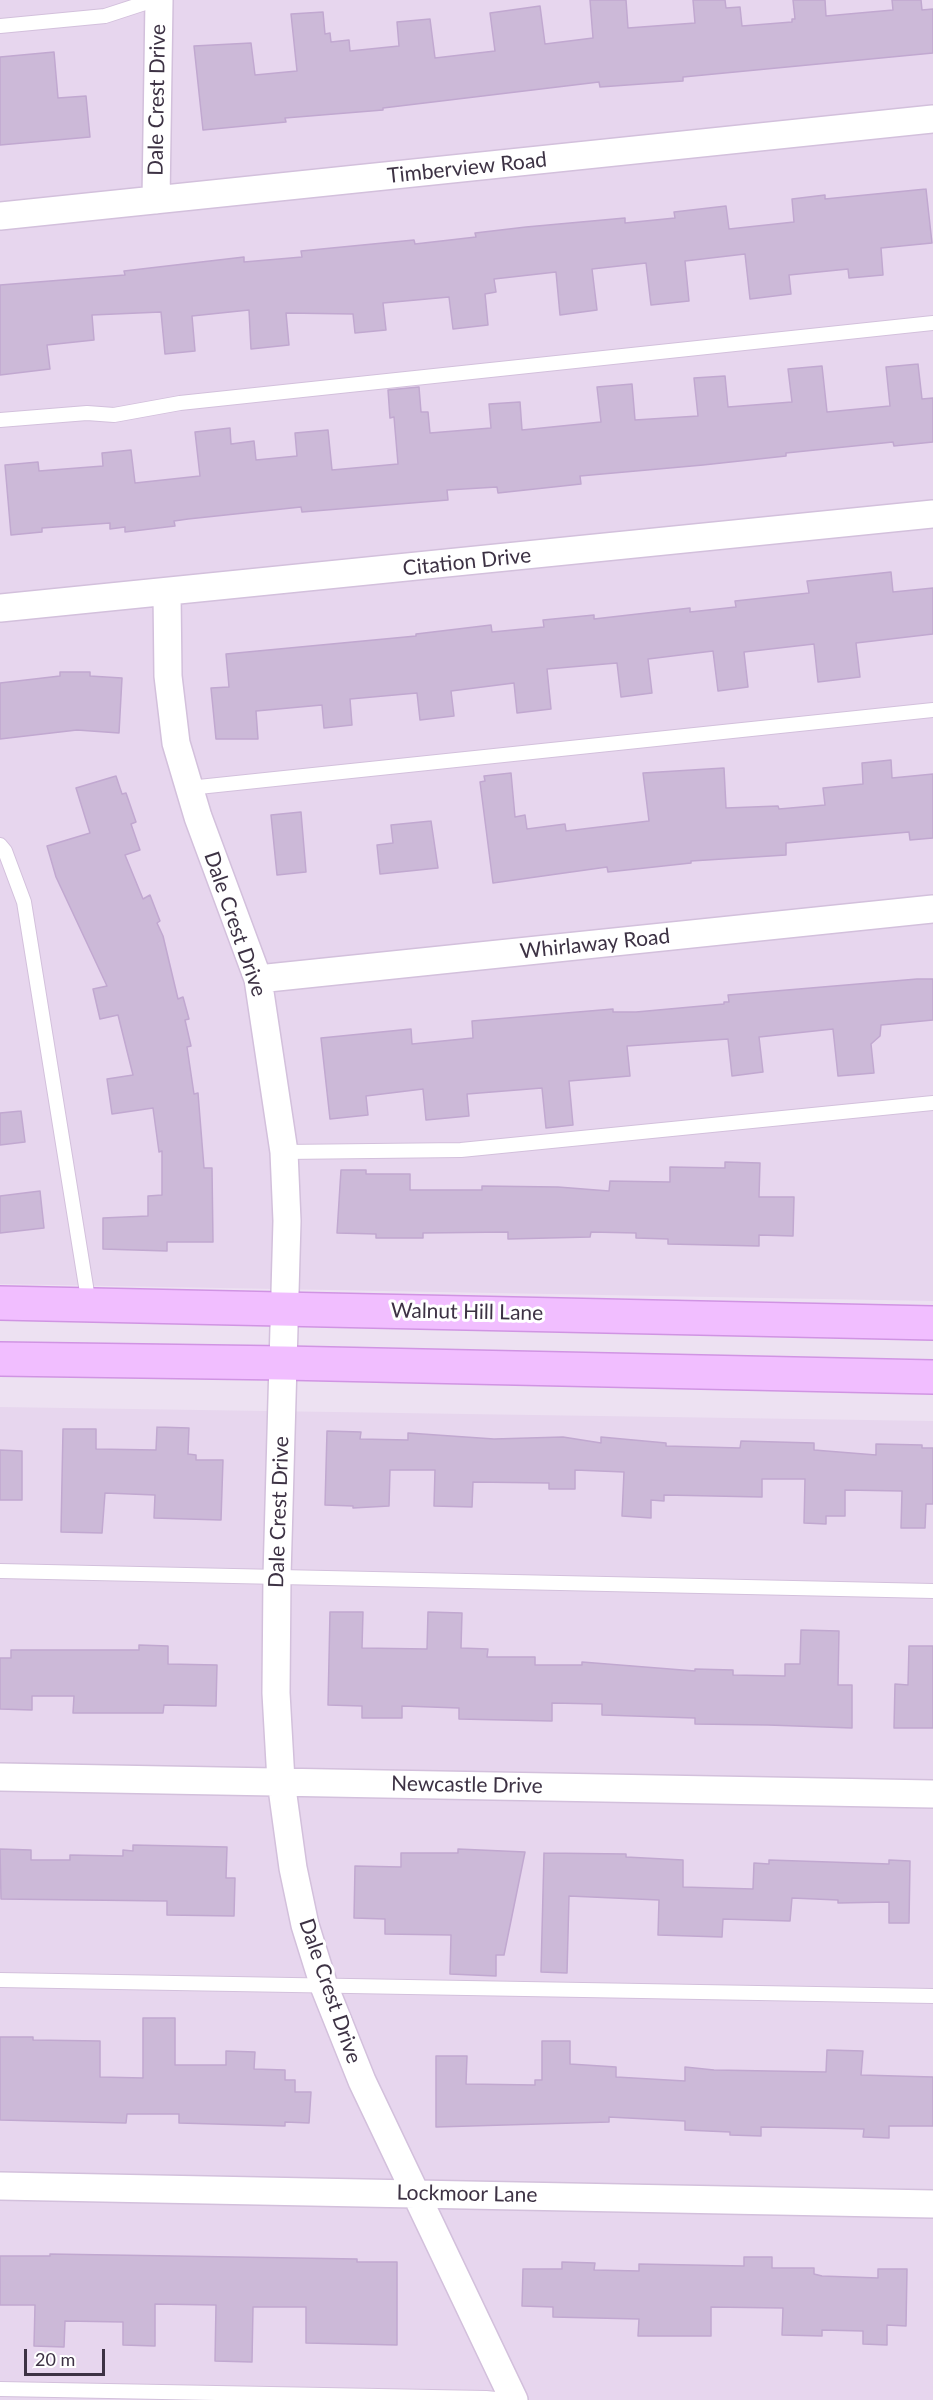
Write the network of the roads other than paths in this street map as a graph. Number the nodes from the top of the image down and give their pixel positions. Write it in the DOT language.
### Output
graph roads {
  1 [pos="154,0"];
  2 [pos="159,0"];
  3 [pos="0,26"];
  4 [pos="933,119"];
  5 [pos="156,200"];
  6 [pos="0,216"];
  7 [pos="933,323"];
  8 [pos="0,420"];
  9 [pos="933,514"];
  10 [pos="167,593"];
  11 [pos="0,608"];
  12 [pos="933,710"];
  13 [pos="189,788"];
  14 [pos="0,845"];
  15 [pos="933,909"];
  16 [pos="258,979"];
  17 [pos="933,1103"];
  18 [pos="284,1152"];
  19 [pos="0,1304"];
  20 [pos="89,1305"];
  21 [pos="285,1308"];
  22 [pos="933,1323"];
  23 [pos="0,1359"];
  24 [pos="284,1363"];
  25 [pos="933,1377"];
  26 [pos="0,1571"];
  27 [pos="277,1576"];
  28 [pos="933,1591"];
  29 [pos="0,1777"];
  30 [pos="281,1781"];
  31 [pos="933,1794"];
  32 [pos="0,1980"];
  33 [pos="324,1986"];
  34 [pos="933,1996"];
  35 [pos="0,2186"];
  36 [pos="415,2193"];
  37 [pos="933,2204"];
  38 [pos="0,2390"];
  39 [pos="505,2400"];
  40 [pos="514,2400"];
  1 -- 3 [label="lane"];
  2 -- 5 [label="street, Dale Crest Drive"];
  4 -- 5 [label="street, Timberview Road"];
  5 -- 6 [label="street, Timberview Road"];
  7 -- 8 [label="lane"];
  9 -- 10 [label="street, Citation Drive"];
  10 -- 11 [label="street, Citation Drive"];
  10 -- 13 [label="street, Dale Crest Drive"];
  12 -- 13 [label="lane"];
  13 -- 16 [label="street, Dale Crest Drive"];
  14 -- 20 [label="lane"];
  15 -- 16 [label="street, Whirlaway Road"];
  16 -- 18 [label="street, Dale Crest Drive"];
  17 -- 18 [label="lane"];
  18 -- 21 [label="street, Dale Crest Drive"];
  19 -- 20 [label="main road, Walnut Hill Lane"];
  20 -- 21 [label="main road, Walnut Hill Lane"];
  21 -- 22 [label="main road, Walnut Hill Lane"];
  21 -- 24 [label="street, Dale Crest Drive"];
  23 -- 24 [label="main road"];
  24 -- 25 [label="main road"];
  24 -- 27 [label="street, Dale Crest Drive"];
  26 -- 27 [label="lane"];
  27 -- 28 [label="lane"];
  27 -- 30 [label="street, Dale Crest Drive"];
  29 -- 30 [label="street, Newcastle Drive"];
  30 -- 31 [label="street, Newcastle Drive"];
  30 -- 33 [label="street, Dale Crest Drive"];
  32 -- 33 [label="lane"];
  33 -- 34 [label="lane"];
  33 -- 36 [label="street, Dale Crest Drive"];
  35 -- 36 [label="street, Lockmoor Lane"];
  36 -- 37 [label="street, Lockmoor Lane"];
  36 -- 40 [label="street, Dale Crest Drive"];
  38 -- 39 [label="lane"];
}
